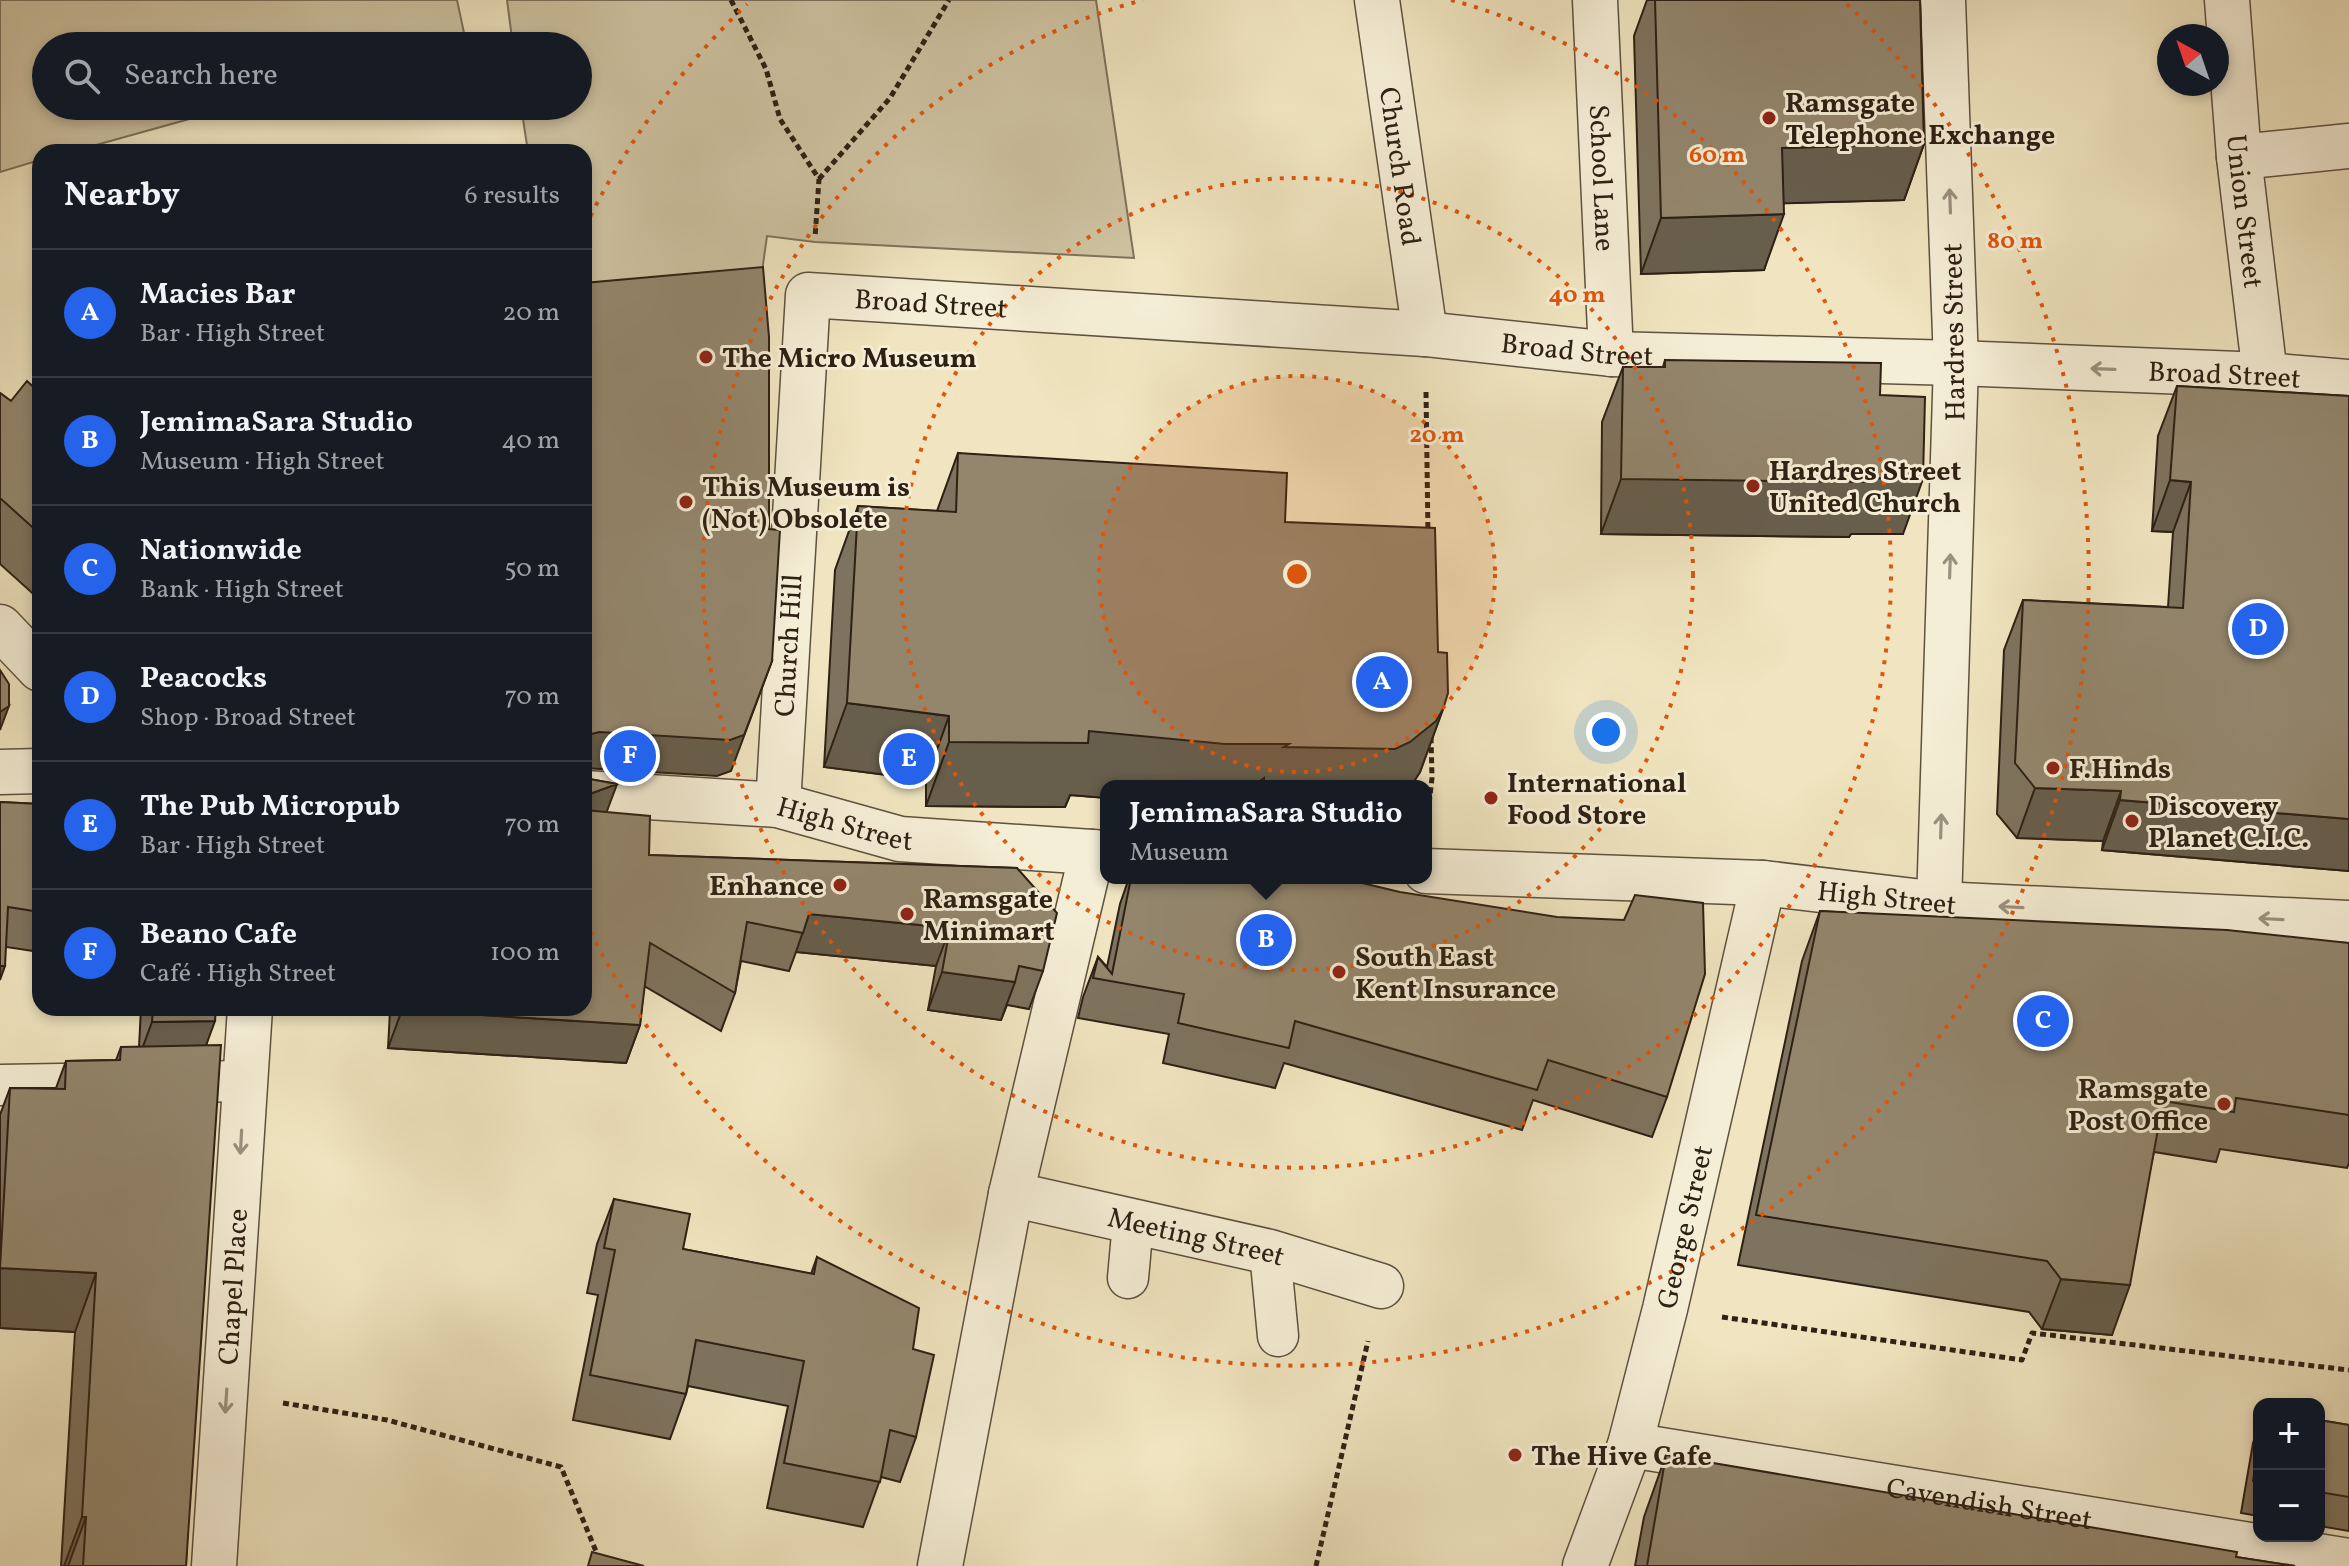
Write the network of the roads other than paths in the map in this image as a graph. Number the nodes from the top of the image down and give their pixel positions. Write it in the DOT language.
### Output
graph roads {
  1 [pos="1377,0"];
  2 [pos="1595,0"];
  3 [pos="1943,0"];
  4 [pos="2227,0"];
  5 [pos="2349,146"];
  6 [pos="2239,157"];
  7 [pos="808,295"];
  8 [pos="1425,334"];
  9 [pos="1611,354"];
  10 [pos="1956,363"];
  11 [pos="2265,375"];
  12 [pos="2349,382"];
  13 [pos="0,627"];
  14 [pos="32,661"];
  15 [pos="32,771"];
  16 [pos="0,772"];
  17 [pos="592,793"];
  18 [pos="778,805"];
  19 [pos="1099,853"];
  20 [pos="1432,871"];
  21 [pos="1763,883"];
  22 [pos="1939,904"];
  23 [pos="2349,923"];
  24 [pos="249,1016"];
  25 [pos="245,1081"];
  26 [pos="0,1085"];
  27 [pos="1011,1194"];
  28 [pos="1133,1223"];
  29 [pos="1270,1252"];
  30 [pos="1128,1278"];
  31 [pos="1381,1286"];
  32 [pos="1278,1336"];
  33 [pos="1630,1445"];
  34 [pos="2349,1561"];
  35 [pos="214,1566"];
  36 [pos="940,1566"];
  37 [pos="1585,1566"];
  1 -- 8 [label="street, Church Road"];
  2 -- 9 [label="street, School Lane"];
  10 -- 3 [label="street, Hardres Street, one-way"];
  4 -- 6 [label="street, Union Street"];
  5 -- 6 [label="street"];
  6 -- 11 [label="street, Union Street"];
  7 -- 8 [label="street, Broad Street"];
  7 -- 18 [label="street, Church Hill"];
  8 -- 9 [label="street, Broad Street"];
  9 -- 10 [label="street, Broad Street"];
  11 -- 10 [label="street, Broad Street, one-way"];
  22 -- 10 [label="street, Hardres Street, one-way"];
  11 -- 12 [label="street, Broad Street"];
  13 -- 14 [label="street"];
  15 -- 16 [label="street"];
  17 -- 18 [label="street, High Street"];
  18 -- 19 [label="street, High Street"];
  19 -- 27 [label="street"];
  20 -- 21 [label="street, High Street"];
  21 -- 22 [label="street, High Street"];
  21 -- 33 [label="street, George Street"];
  23 -- 22 [label="street, High Street, one-way"];
  24 -- 25 [label="street, Chapel Place"];
  25 -- 26 [label="lane"];
  25 -- 35 [label="street, Chapel Place, one-way"];
  27 -- 28 [label="street, Meeting Street"];
  27 -- 36 [label="street"];
  28 -- 29 [label="street, Meeting Street"];
  28 -- 30 [label="lane"];
  29 -- 31 [label="street, Meeting Street"];
  29 -- 32 [label="lane"];
  33 -- 34 [label="street, Cavendish Street"];
  33 -- 37 [label="street, George Street"];
}
